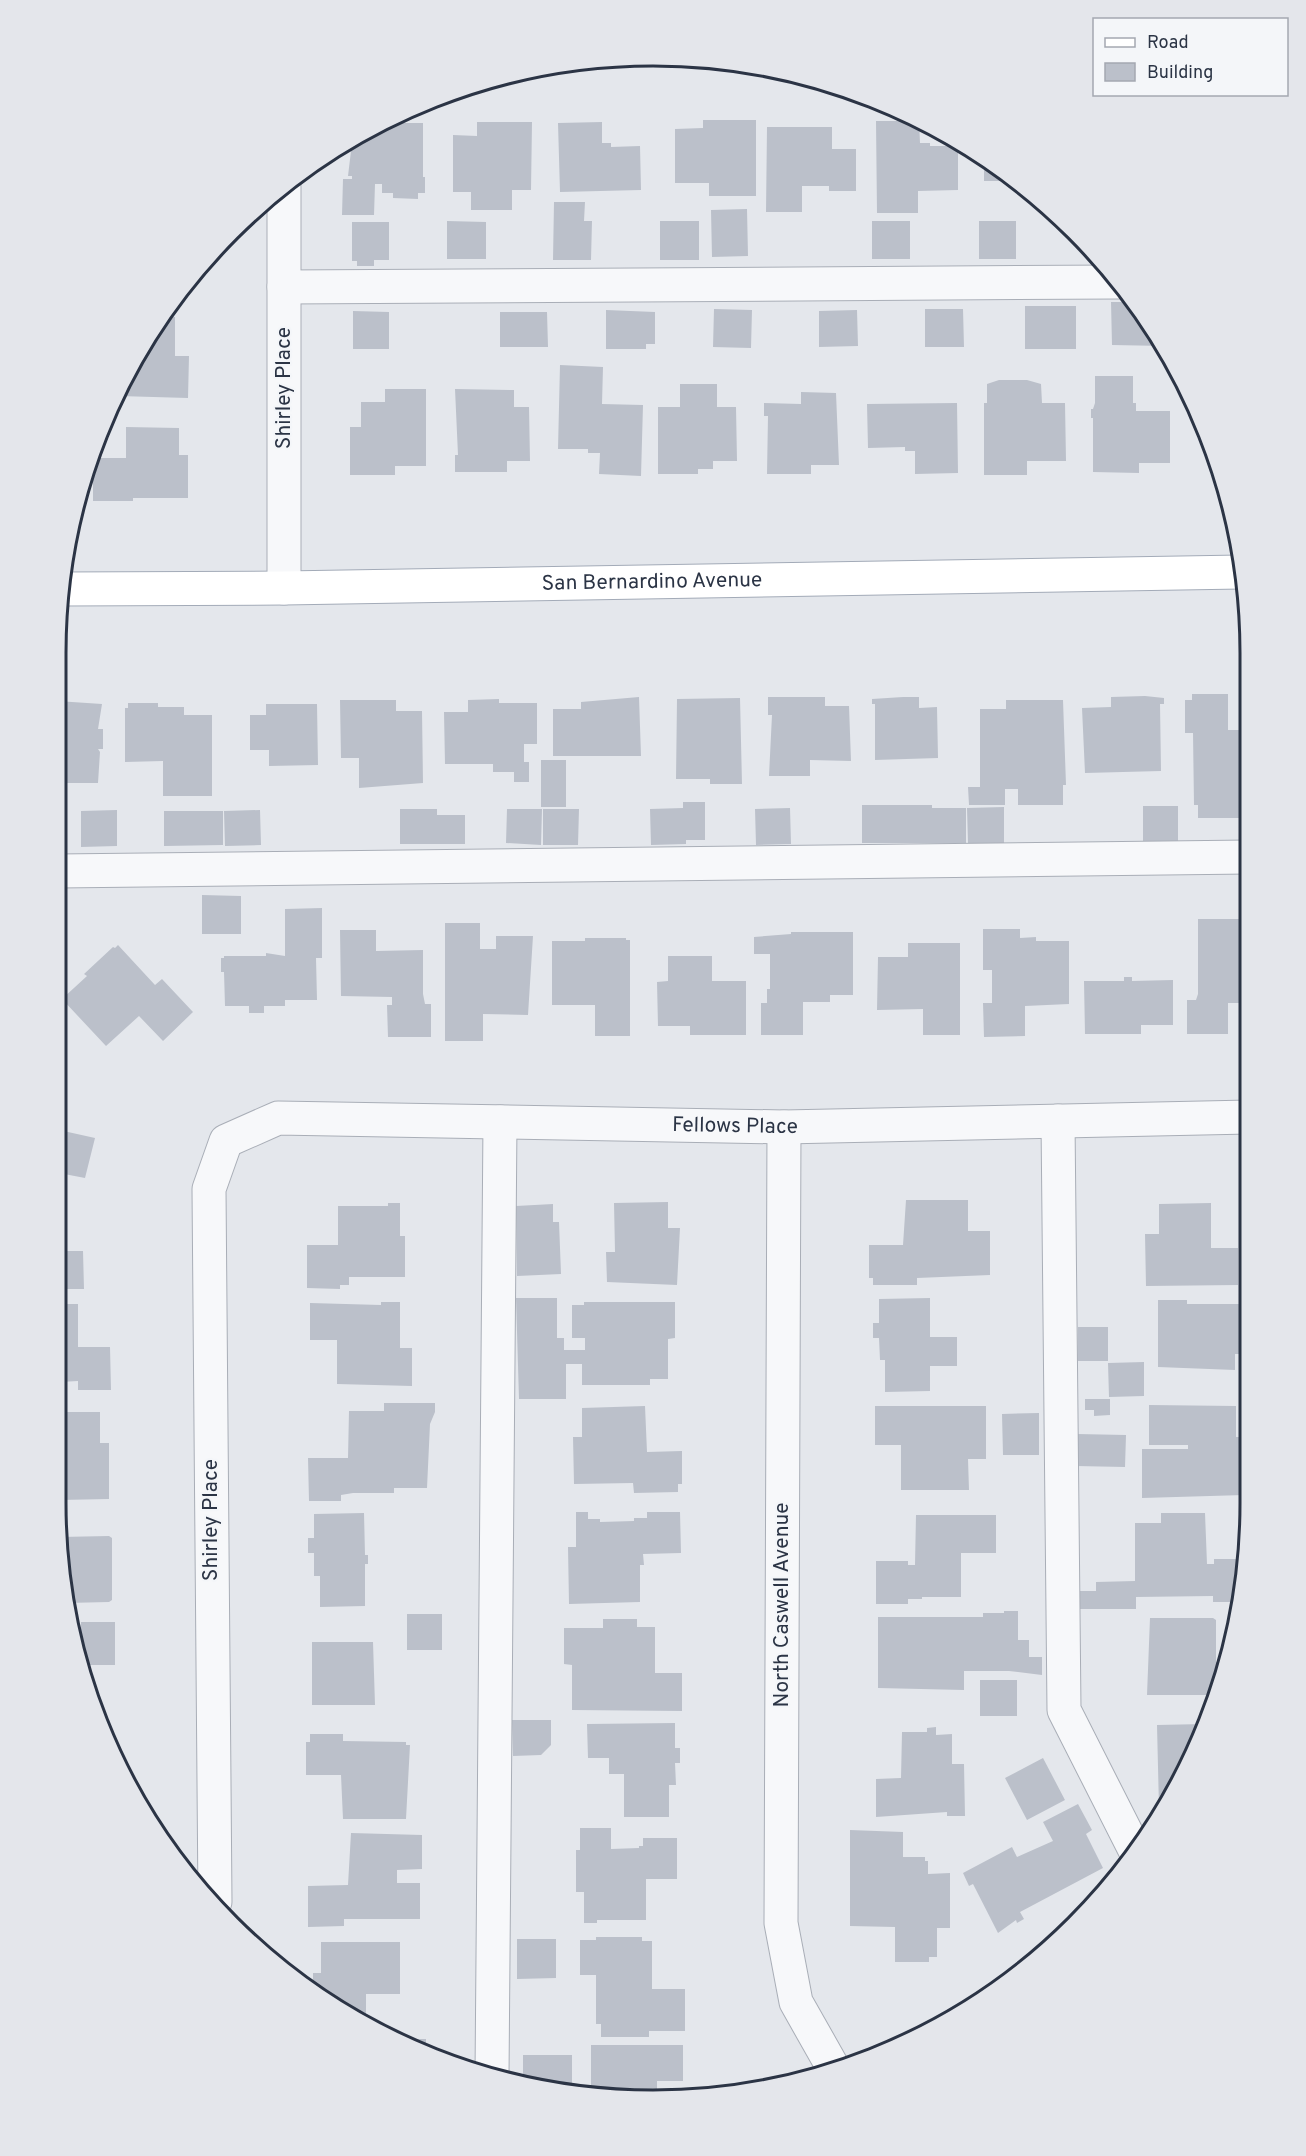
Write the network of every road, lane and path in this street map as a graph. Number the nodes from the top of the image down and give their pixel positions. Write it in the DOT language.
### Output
graph roads {
  1 [pos="284,197"];
  2 [pos="1107,282"];
  3 [pos="284,287"];
  4 [pos="1234,572"];
  5 [pos="284,588"];
  6 [pos="70,590"];
  7 [pos="1240,857"];
  8 [pos="66,872"];
  9 [pos="1240,1117"];
  10 [pos="1058,1121"];
  11 [pos="500,1122"];
  12 [pos="784,1127"];
  13 [pos="226,1141"];
  14 [pos="1132,1842"];
  15 [pos="215,1893"];
  16 [pos="830,2063"];
  17 [pos="492,2067"];
  1 -- 3 [label="street, Shirley Place"];
  2 -- 3 [label="street"];
  3 -- 5 [label="street, Shirley Place"];
  4 -- 5 [label="main road, San Bernardino Avenue"];
  5 -- 6 [label="main road, San Bernardino Avenue"];
  7 -- 8 [label="street"];
  9 -- 10 [label="street, Fellows Place"];
  10 -- 12 [label="street, Fellows Place"];
  10 -- 14 [label="street"];
  11 -- 12 [label="street, Fellows Place"];
  11 -- 13 [label="street, Fellows Place"];
  11 -- 17 [label="street"];
  12 -- 16 [label="street, North Caswell Avenue"];
  13 -- 15 [label="street, Shirley Place"];
}
